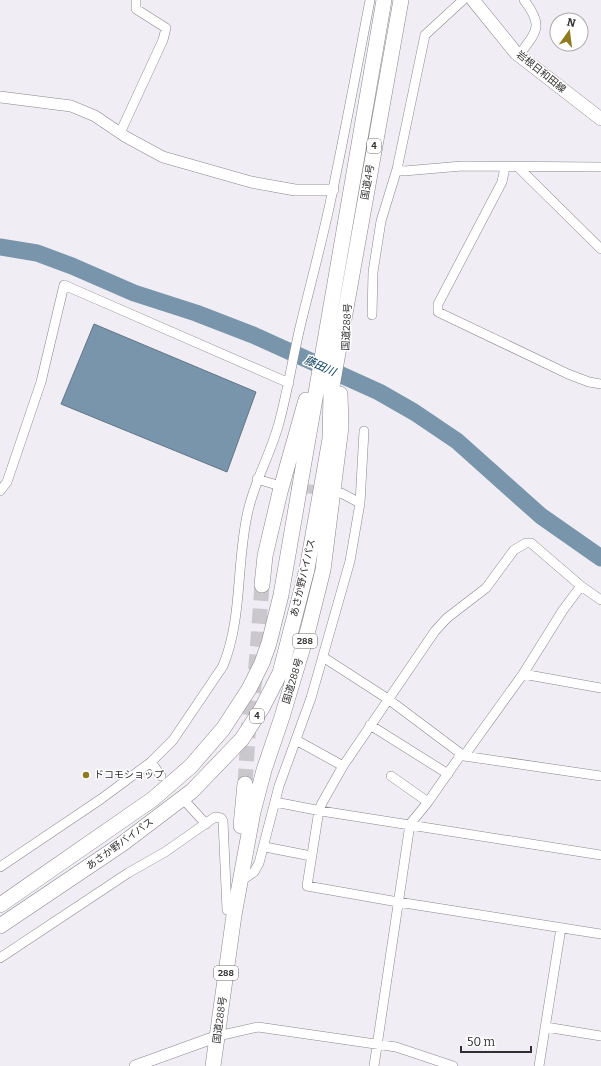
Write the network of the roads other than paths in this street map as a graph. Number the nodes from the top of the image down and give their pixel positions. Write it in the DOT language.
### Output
graph roads {
  1 [pos="136,0"];
  2 [pos="370,0"];
  3 [pos="384,0"];
  4 [pos="401,0"];
  5 [pos="463,0"];
  6 [pos="473,0"];
  7 [pos="524,0"];
  8 [pos="519,55"];
  9 [pos="0,97"];
  10 [pos="601,119"];
  11 [pos="120,132"];
  12 [pos="505,167"];
  13 [pos="518,167"];
  14 [pos="601,167"];
  15 [pos="397,169"];
  16 [pos="333,190"];
  17 [pos="601,249"];
  18 [pos="336,281"];
  19 [pos="348,293"];
  20 [pos="372,315"];
  21 [pos="333,338"];
  22 [pos="290,379"];
  23 [pos="601,384"];
  24 [pos="324,389"];
  25 [pos="364,431"];
  26 [pos="257,479"];
  27 [pos="277,485"];
  28 [pos="0,491"];
  29 [pos="341,493"];
  30 [pos="360,503"];
  31 [pos="262,585"];
  32 [pos="581,586"];
  33 [pos="601,600"];
  34 [pos="323,656"];
  35 [pos="523,674"];
  36 [pos="601,688"];
  37 [pos="388,698"];
  38 [pos="370,725"];
  39 [pos="296,740"];
  40 [pos="464,756"];
  41 [pos="151,762"];
  42 [pos="343,766"];
  43 [pos="448,774"];
  44 [pos="161,776"];
  45 [pos="391,776"];
  46 [pos="601,776"];
  47 [pos="245,784"];
  48 [pos="184,800"];
  49 [pos="275,802"];
  50 [pos="428,802"];
  51 [pos="319,810"];
  52 [pos="206,824"];
  53 [pos="410,824"];
  54 [pos="265,848"];
  55 [pos="601,855"];
  56 [pos="311,856"];
  57 [pos="0,868"];
  58 [pos="241,881"];
  59 [pos="398,902"];
  60 [pos="0,905"];
  61 [pos="227,910"];
  62 [pos="0,926"];
  63 [pos="561,928"];
  64 [pos="601,934"];
  65 [pos="0,958"];
  66 [pos="546,1027"];
  67 [pos="601,1036"];
  68 [pos="214,1039"];
  69 [pos="378,1044"];
  70 [pos="135,1066"];
  71 [pos="203,1066"];
  72 [pos="213,1066"];
  73 [pos="374,1066"];
  74 [pos="453,1066"];
  75 [pos="539,1066"];
  1 -- 11 [label="street"];
  2 -- 16 [label="street"];
  3 -- 18 [label="highway, 国道4号 / 4"];
  4 -- 19 [label="highway, 国道4号 / 4"];
  5 -- 15 [label="street"];
  6 -- 8 [label="main road, 岩根日和田線"];
  7 -- 8 [label="street"];
  8 -- 10 [label="main road, 岩根日和田線"];
  9 -- 11 [label="street"];
  11 -- 16 [label="street"];
  12 -- 13 [label="street"];
  12 -- 15 [label="street"];
  12 -- 23 [label="street"];
  13 -- 14 [label="street"];
  13 -- 17 [label="street"];
  15 -- 20 [label="street"];
  16 -- 22 [label="street"];
  18 -- 21 [label="highway, 国道288号 / 288"];
  19 -- 21 [label="highway, 国道288号 / 288"];
  21 -- 24 [label="highway, 国道288号 / 288"];
  21 -- 24 [label="highway, 国道288号 / 288"];
  22 -- 26 [label="street"];
  22 -- 28 [label="street"];
  24 -- 31 [label="highway, 国道288号 / 288"];
  24 -- 58 [label="highway, 国道288号 / 288"];
  24 -- 60 [label="highway, あさか野バイパス / 4"];
  24 -- 62 [label="highway, あさか野バイパス / 4"];
  25 -- 30 [label="street"];
  26 -- 27 [label="street"];
  26 -- 41 [label="street"];
  29 -- 30 [label="street"];
  30 -- 34 [label="street"];
  32 -- 33 [label="street"];
  32 -- 35 [label="street"];
  32 -- 37 [label="street"];
  34 -- 37 [label="street"];
  34 -- 39 [label="street"];
  35 -- 36 [label="street"];
  35 -- 40 [label="street"];
  37 -- 38 [label="street"];
  37 -- 40 [label="street"];
  38 -- 42 [label="street"];
  38 -- 43 [label="street"];
  39 -- 42 [label="street"];
  39 -- 49 [label="street"];
  40 -- 43 [label="street"];
  40 -- 46 [label="street"];
  41 -- 44 [label="street"];
  41 -- 57 [label="street"];
  42 -- 51 [label="street"];
  43 -- 50 [label="street"];
  45 -- 50 [label="street"];
  47 -- 61 [label="highway, 国道288号 / 288"];
  48 -- 52 [label="street"];
  49 -- 51 [label="street"];
  49 -- 54 [label="street"];
  50 -- 53 [label="street"];
  51 -- 53 [label="street"];
  51 -- 56 [label="street"];
  52 -- 61 [label="street"];
  52 -- 65 [label="street"];
  53 -- 55 [label="street"];
  53 -- 59 [label="street"];
  54 -- 56 [label="street"];
  54 -- 58 [label="street"];
  56 -- 59 [label="street"];
  58 -- 68 [label="highway, 国道288号 / 288"];
  59 -- 63 [label="street"];
  59 -- 69 [label="street"];
  61 -- 68 [label="highway, 国道288号 / 288"];
  63 -- 64 [label="street"];
  63 -- 66 [label="street"];
  66 -- 67 [label="street"];
  66 -- 75 [label="street"];
  68 -- 69 [label="street"];
  68 -- 70 [label="street"];
  68 -- 71 [label="highway, 国道288号 / 288"];
  68 -- 72 [label="highway, 国道288号 / 288"];
  69 -- 73 [label="street"];
  69 -- 74 [label="street"];
}
